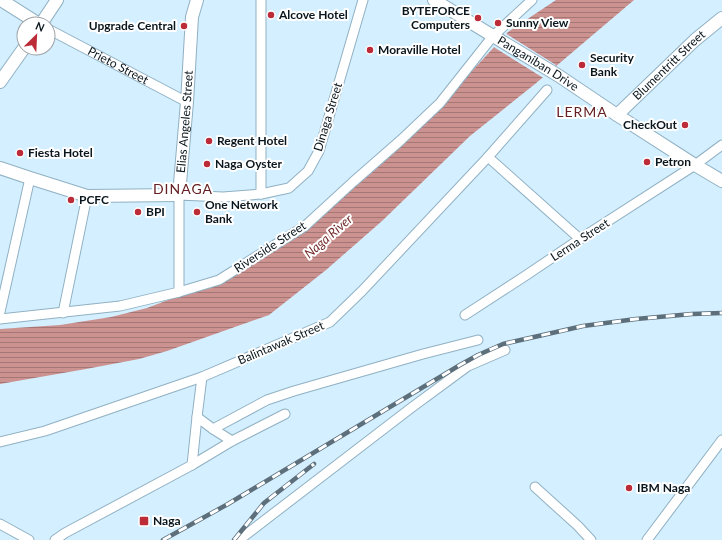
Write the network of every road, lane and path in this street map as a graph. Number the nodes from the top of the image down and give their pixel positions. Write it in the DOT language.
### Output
graph roads {
  1 [pos="1,0"];
  2 [pos="57,0"];
  3 [pos="197,0"];
  4 [pos="261,0"];
  5 [pos="363,0"];
  6 [pos="434,0"];
  7 [pos="532,0"];
  8 [pos="27,16"];
  9 [pos="46,16"];
  10 [pos="722,18"];
  11 [pos="56,33"];
  12 [pos="494,37"];
  13 [pos="18,56"];
  14 [pos="0,82"];
  15 [pos="547,90"];
  16 [pos="187,102"];
  17 [pos="617,115"];
  18 [pos="722,145"];
  19 [pos="488,157"];
  20 [pos="695,165"];
  21 [pos="0,168"];
  22 [pos="30,178"];
  23 [pos="722,181"];
  24 [pos="261,194"];
  25 [pos="179,195"];
  26 [pos="87,196"];
  27 [pos="580,239"];
  28 [pos="179,292"];
  29 [pos="0,312"];
  30 [pos="63,313"];
  31 [pos="465,315"];
  32 [pos="0,320"];
  33 [pos="478,340"];
  34 [pos="505,350"];
  35 [pos="202,377"];
  36 [pos="285,414"];
  37 [pos="197,417"];
  38 [pos="213,429"];
  39 [pos="722,440"];
  40 [pos="232,441"];
  41 [pos="0,442"];
  42 [pos="192,465"];
  43 [pos="535,487"];
  44 [pos="0,524"];
  45 [pos="29,540"];
  46 [pos="55,540"];
  47 [pos="239,540"];
  48 [pos="591,540"];
  49 [pos="647,540"];
  1 -- 8 [label="main road"];
  2 -- 9 [label="main road"];
  3 -- 16 [label="main road, Elias Angeles Street"];
  4 -- 24 [label="street"];
  5 -- 24 [label="street, Dinaga Street"];
  6 -- 12 [label="main road, Panganiban Drive"];
  7 -- 12 [label="street, Riverside Street"];
  10 -- 17 [label="main road, Blumentritt Street"];
  11 -- 16 [label="street, Prieto Street"];
  12 -- 17 [label="main road, Panganiban Drive"];
  12 -- 28 [label="street, Riverside Street"];
  13 -- 14 [label="main road"];
  15 -- 19 [label="street, Balintawak Street"];
  16 -- 25 [label="main road, Elias Angeles Street"];
  17 -- 20 [label="main road, Panganiban Drive"];
  18 -- 20 [label="street, Lerma Street"];
  19 -- 27 [label="street"];
  19 -- 35 [label="street, Balintawak Street"];
  20 -- 23 [label="main road, Panganiban Drive"];
  20 -- 27 [label="street, Lerma Street"];
  21 -- 22 [label="main road"];
  22 -- 26 [label="main road"];
  22 -- 29 [label="street"];
  24 -- 25 [label="street, Dinaga Street"];
  25 -- 26 [label="main road"];
  25 -- 28 [label="street, Elias Angeles Street"];
  26 -- 30 [label="street"];
  27 -- 31 [label="street, Lerma Street"];
  28 -- 30 [label="street, Riverside Street"];
  30 -- 32 [label="street, Riverside Street"];
  33 -- 38 [label="street"];
  34 -- 47 [label="street"];
  35 -- 37 [label="street"];
  35 -- 41 [label="street, Balintawak Street"];
  36 -- 40 [label="street"];
  37 -- 38 [label="street"];
  37 -- 42 [label="street"];
  38 -- 40 [label="street"];
  39 -- 49 [label="street"];
  40 -- 42 [label="street"];
  42 -- 46 [label="street"];
  43 -- 48 [label="street"];
  44 -- 45 [label="street"];
}
